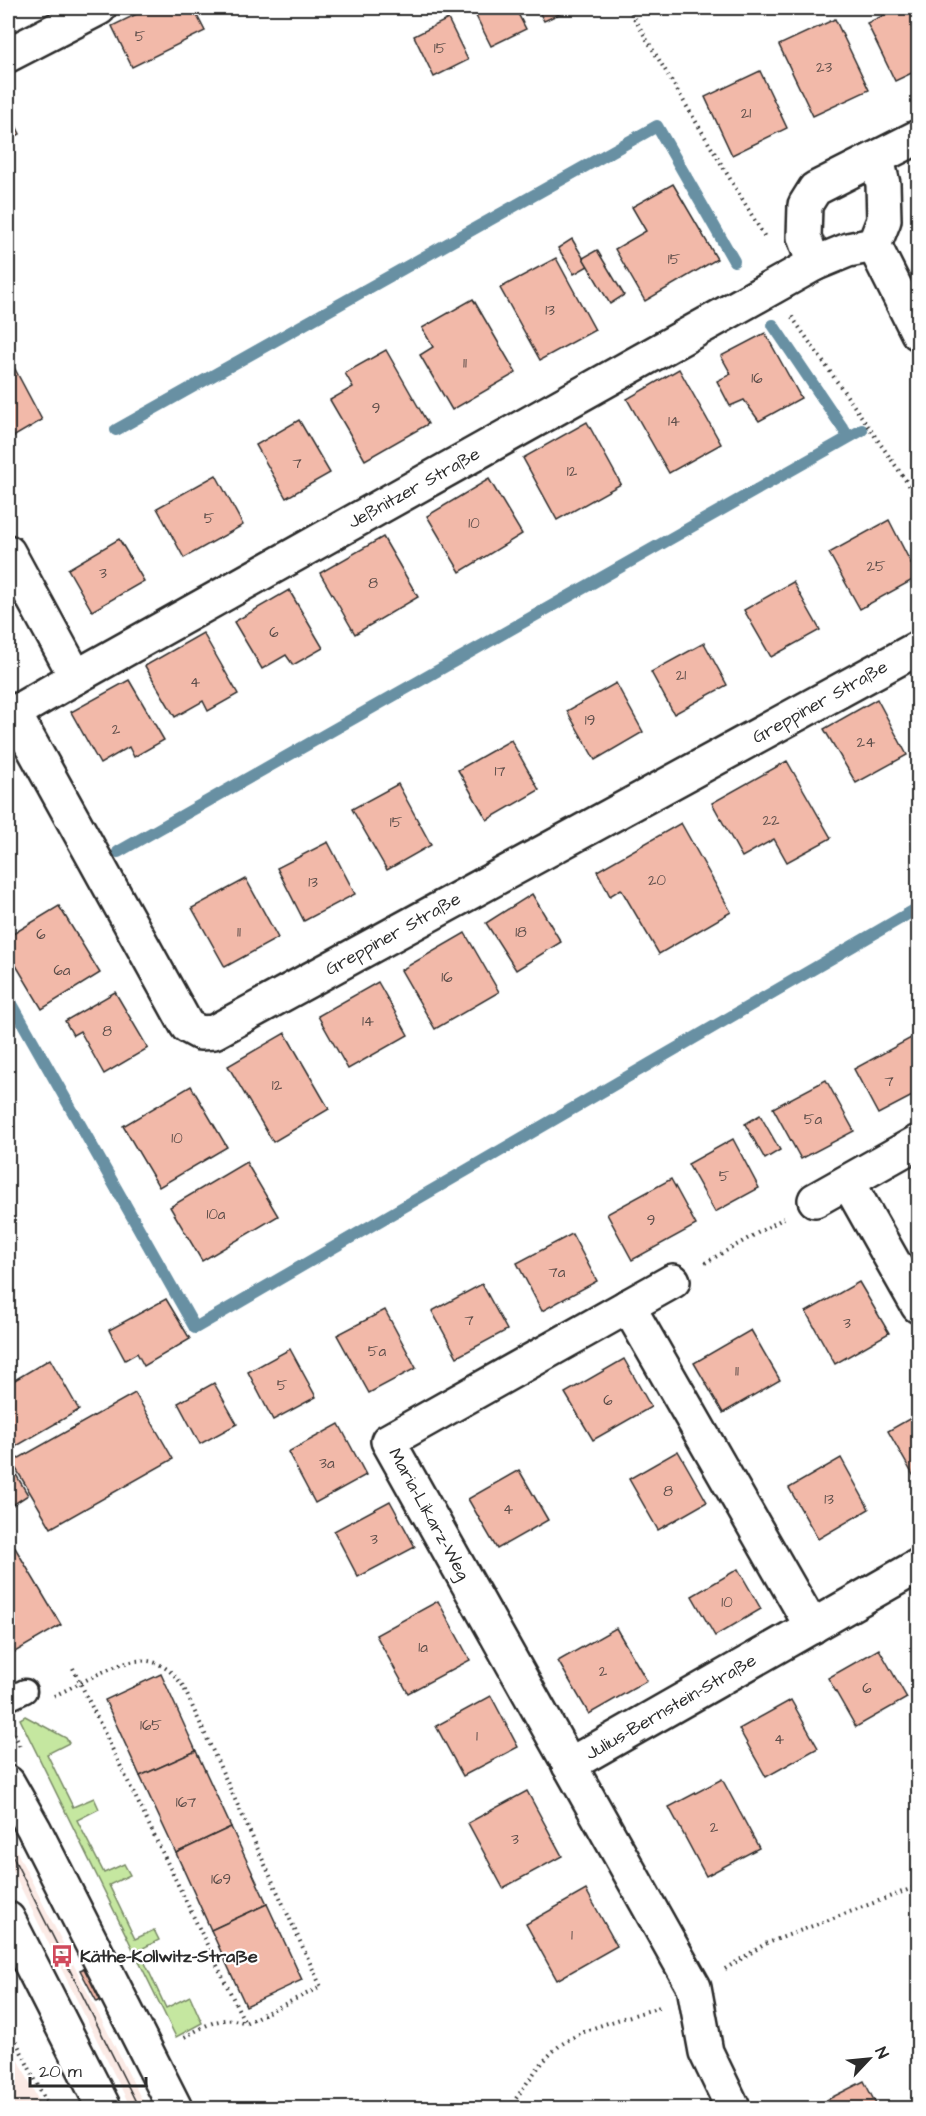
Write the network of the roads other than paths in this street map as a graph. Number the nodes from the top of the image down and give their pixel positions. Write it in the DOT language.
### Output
graph roads {
  1 [pos="99,8"];
  2 [pos="8,55"];
  3 [pos="918,137"];
  4 [pos="877,159"];
  5 [pos="874,245"];
  6 [pos="792,276"];
  7 [pos="918,333"];
  8 [pos="8,552"];
  9 [pos="918,648"];
  10 [pos="76,677"];
  11 [pos="11,715"];
  12 [pos="918,1142"];
  13 [pos="848,1182"];
  14 [pos="815,1200"];
  15 [pos="673,1281"];
  16 [pos="628,1306"];
  17 [pos="918,1306"];
  18 [pos="918,1566"];
  19 [pos="812,1627"];
  20 [pos="569,1765"];
  21 [pos="8,1783"];
  22 [pos="8,1919"];
  23 [pos="8,1931"];
  24 [pos="84,2109"];
  25 [pos="104,2109"];
  26 [pos="175,2109"];
  27 [pos="733,2109"];
  1 -- 2 [label="street"];
  3 -- 4 [label="street"];
  4 -- 5 [label="street"];
  4 -- 6 [label="street"];
  5 -- 6 [label="street, Jeßnitzer Straße"];
  5 -- 7 [label="street"];
  6 -- 10 [label="street, Jeßnitzer Straße"];
  8 -- 10 [label="street"];
  9 -- 11 [label="street, Greppiner Straße"];
  10 -- 11 [label="street, Jeßnitzer Straße"];
  12 -- 13 [label="street"];
  13 -- 14 [label="street"];
  13 -- 17 [label="street"];
  15 -- 16 [label="street, Maria-Likarz-Weg"];
  16 -- 19 [label="street"];
  16 -- 20 [label="street, Maria-Likarz-Weg"];
  18 -- 19 [label="street, Julius-Bernstein-Straße"];
  19 -- 20 [label="street, Julius-Bernstein-Straße"];
  20 -- 27 [label="street, Julius-Bernstein-Straße"];
  21 -- 26 [label="street"];
  22 -- 25 [label="street"];
  23 -- 24 [label="street"];
}
